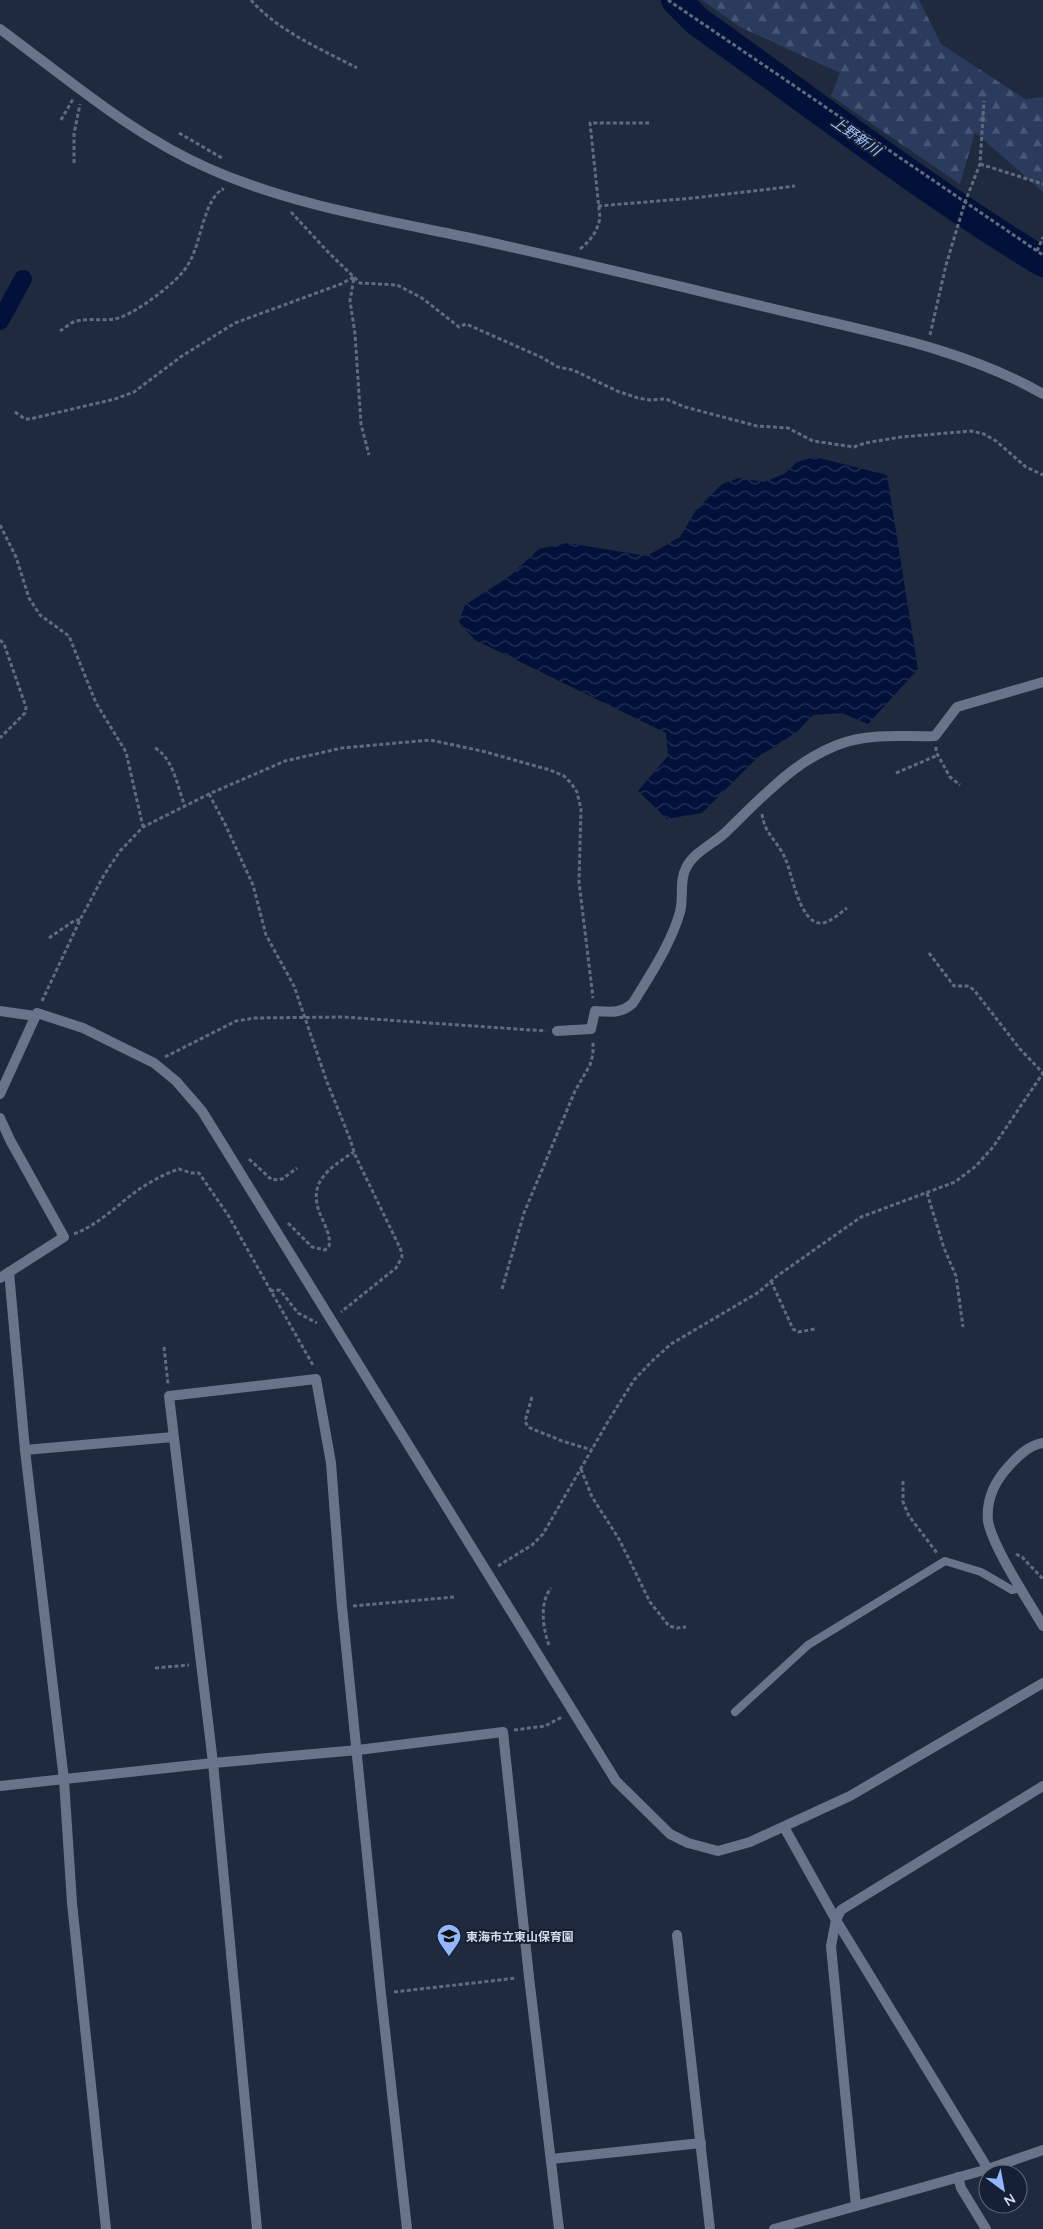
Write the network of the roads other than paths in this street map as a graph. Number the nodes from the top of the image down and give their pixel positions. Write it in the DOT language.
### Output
graph roads {
  1 [pos="0,29"];
  2 [pos="1043,394"];
  3 [pos="1043,682"];
  4 [pos="0,1011"];
  5 [pos="36,1015"];
  6 [pos="557,1031"];
  7 [pos="0,1094"];
  8 [pos="0,1118"];
  9 [pos="4,1275"];
  10 [pos="173,1437"];
  11 [pos="1043,1442"];
  12 [pos="25,1450"];
  13 [pos="1021,1588"];
  14 [pos="1043,1626"];
  15 [pos="1043,1683"];
  16 [pos="735,1712"];
  17 [pos="358,1750"];
  18 [pos="213,1763"];
  19 [pos="64,1780"];
  20 [pos="0,1786"];
  21 [pos="1043,1786"];
  22 [pos="784,1827"];
  23 [pos="836,1920"];
  24 [pos="677,1935"];
  25 [pos="700,2143"];
  26 [pos="1043,2150"];
  27 [pos="551,2159"];
  28 [pos="985,2164"];
  29 [pos="1002,2164"];
  30 [pos="978,2172"];
  31 [pos="958,2177"];
  32 [pos="856,2206"];
  33 [pos="106,2229"];
  34 [pos="257,2229"];
  35 [pos="407,2229"];
  36 [pos="559,2229"];
  37 [pos="710,2229"];
  38 [pos="774,2229"];
  39 [pos="986,2229"];
  1 -- 2 [label="street"];
  3 -- 6 [label="street"];
  4 -- 5 [label="street"];
  5 -- 7 [label="street"];
  5 -- 22 [label="street"];
  8 -- 9 [label="street"];
  9 -- 12 [label="street"];
  10 -- 12 [label="street"];
  10 -- 17 [label="street"];
  10 -- 18 [label="street"];
  11 -- 13 [label="street"];
  12 -- 19 [label="street"];
  13 -- 14 [label="street"];
  13 -- 16 [label="lane"];
  15 -- 22 [label="street"];
  17 -- 18 [label="street"];
  17 -- 27 [label="street"];
  17 -- 35 [label="street"];
  18 -- 19 [label="street"];
  18 -- 34 [label="street"];
  19 -- 20 [label="street"];
  19 -- 33 [label="street"];
  21 -- 23 [label="street"];
  22 -- 23 [label="street"];
  23 -- 28 [label="street"];
  23 -- 32 [label="street"];
  24 -- 25 [label="street"];
  25 -- 27 [label="street"];
  25 -- 37 [label="street"];
  26 -- 29 [label="street"];
  27 -- 36 [label="street"];
  30 -- 31 [label="street"];
  31 -- 32 [label="street"];
  31 -- 39 [label="street"];
  32 -- 38 [label="street"];
}
